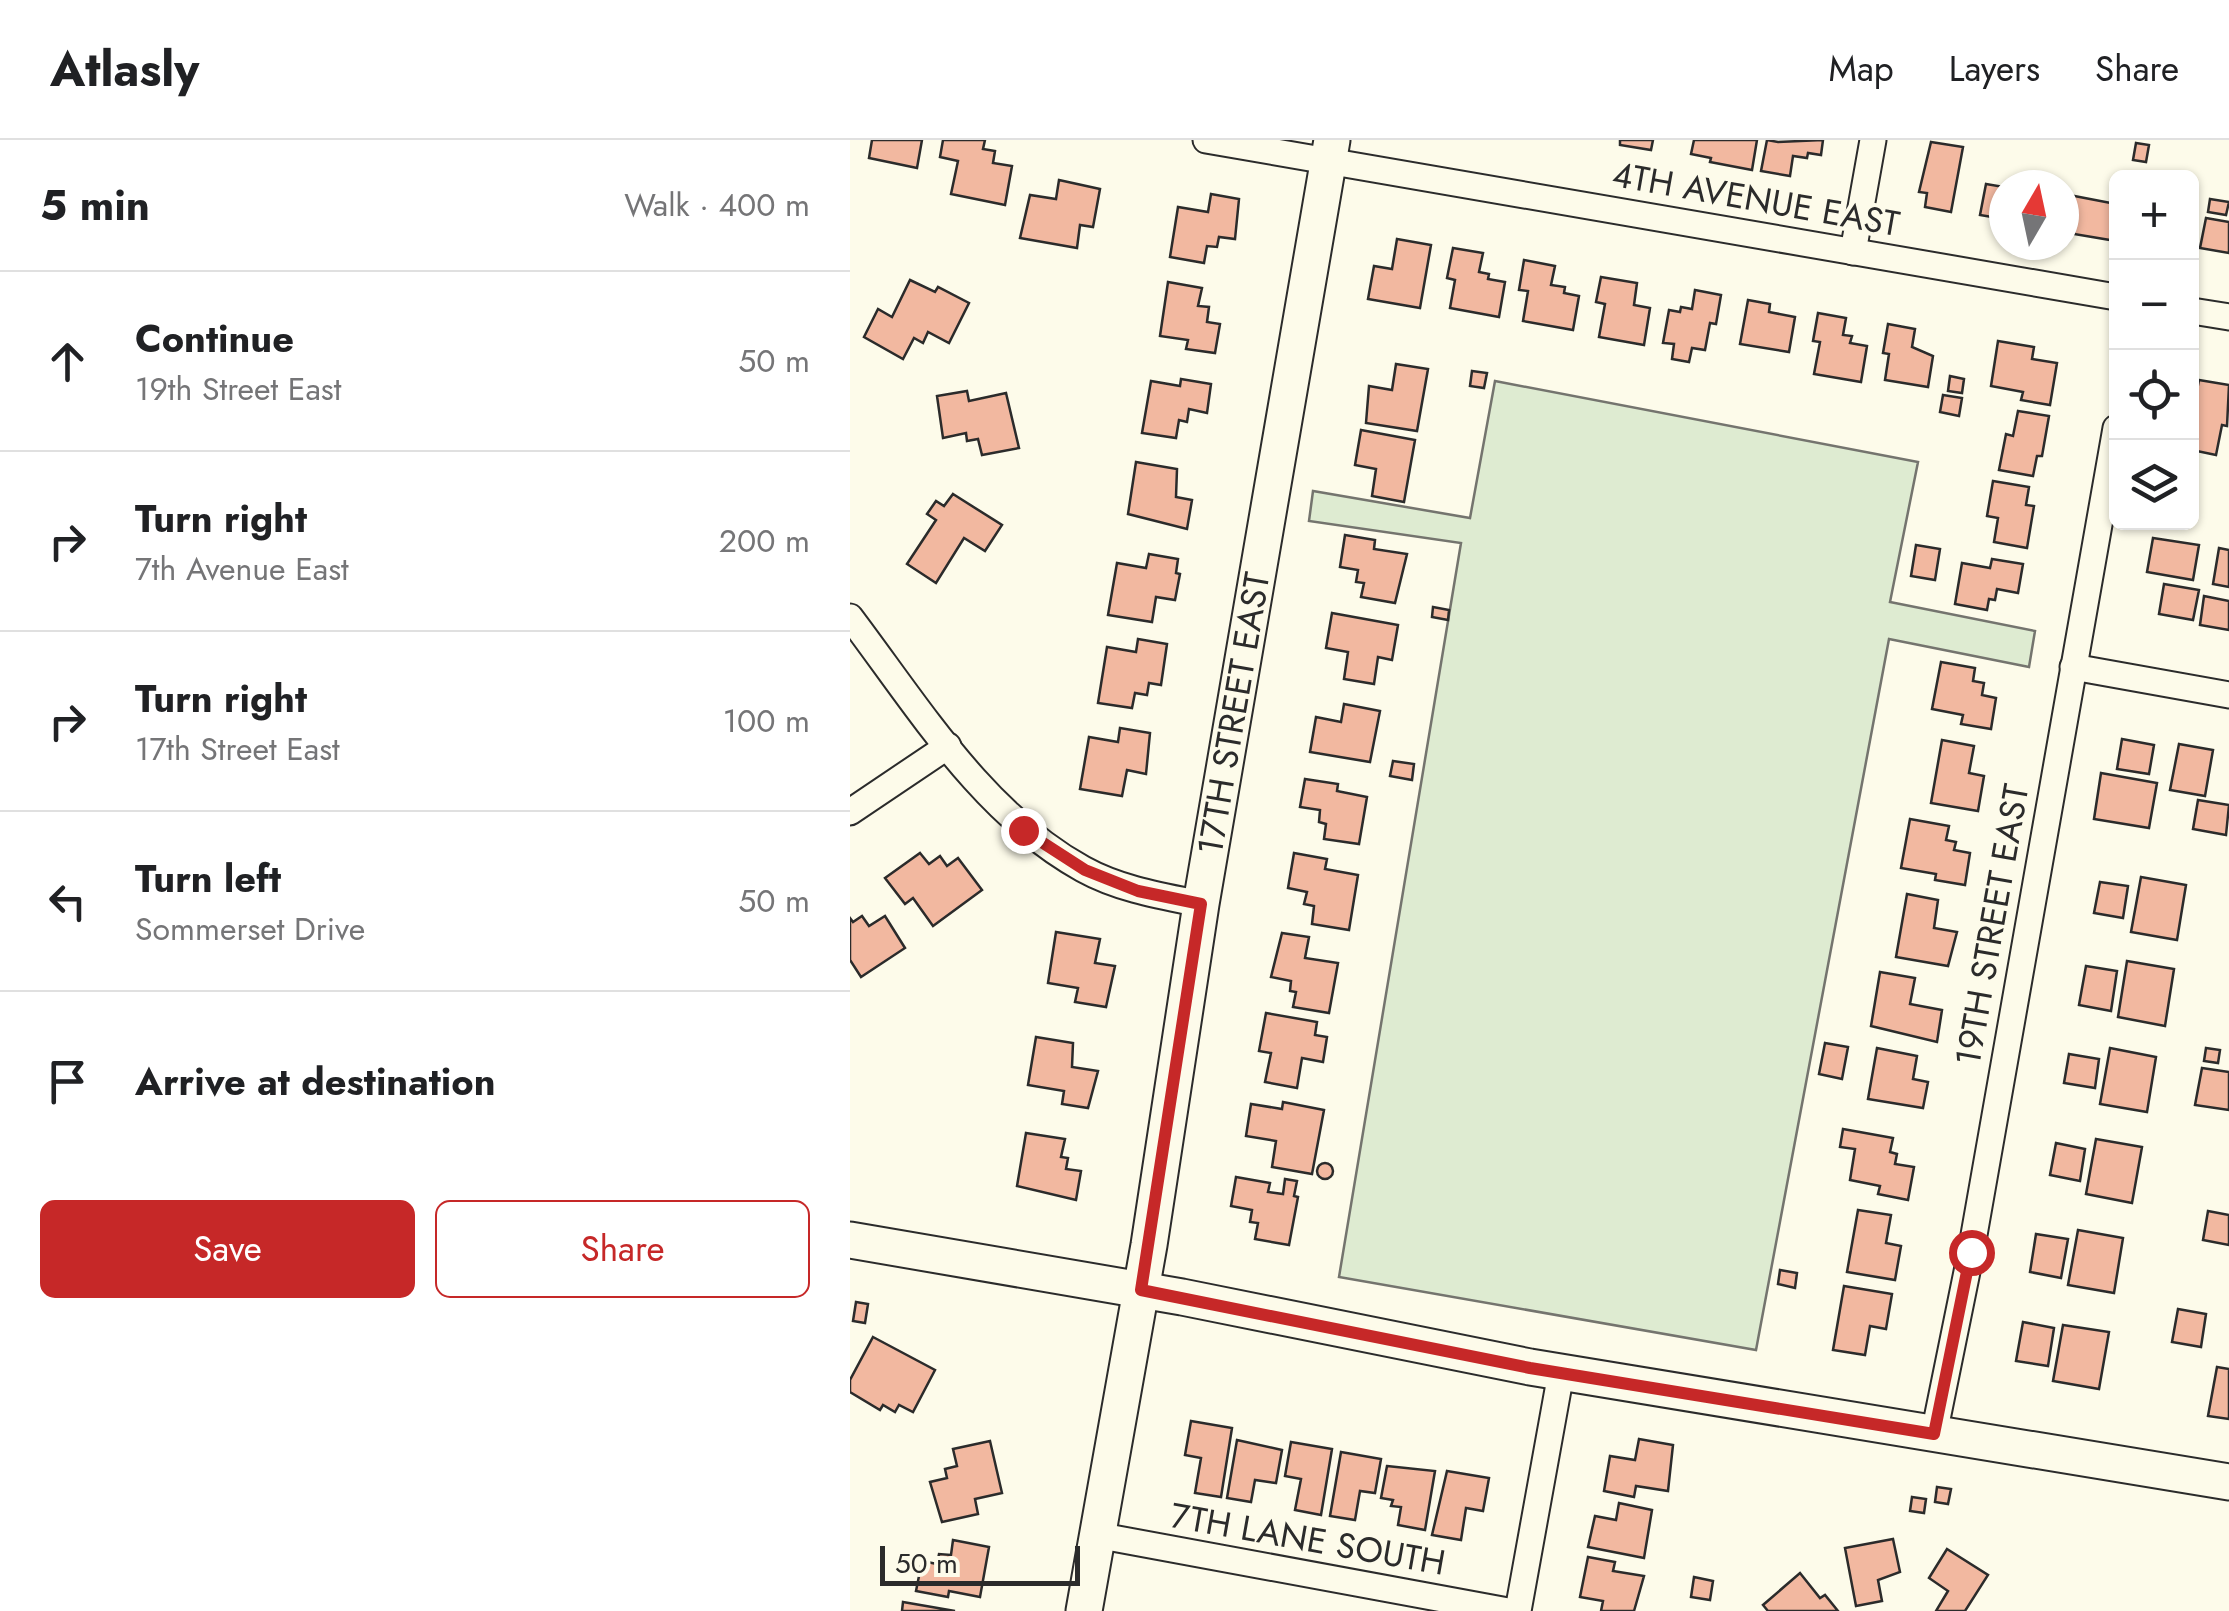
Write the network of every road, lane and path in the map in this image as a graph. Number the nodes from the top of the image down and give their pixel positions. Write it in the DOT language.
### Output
graph roads {
  1 [pos="1206,140"];
  2 [pos="1874,140"];
  3 [pos="1331,150"];
  4 [pos="1853,252"];
  5 [pos="2109,297"];
  6 [pos="2199,311"];
  7 [pos="2229,317"];
  8 [pos="2114,440"];
  9 [pos="850,617"];
  10 [pos="2073,668"];
  11 [pos="2229,696"];
  12 [pos="948,746"];
  13 [pos="850,812"];
  14 [pos="1201,904"];
  15 [pos="850,1240"];
  16 [pos="1141,1290"];
  17 [pos="1561,1373"];
  18 [pos="1934,1434"];
  19 [pos="2229,1482"];
  20 [pos="1096,1535"];
  21 [pos="1084,1611"];
  22 [pos="1508,1611"];
  23 [pos="1518,1611"];
  1 -- 3 [label="street, 4TH AVENUE EAST"];
  2 -- 4 [label="street"];
  3 -- 4 [label="street, 4TH AVENUE EAST"];
  3 -- 14 [label="street, 17TH STREET EAST"];
  4 -- 5 [label="street, 4TH AVENUE EAST"];
  6 -- 7 [label="street"];
  8 -- 10 [label="street, 19TH STREET EAST"];
  9 -- 12 [label="street"];
  10 -- 11 [label="street"];
  10 -- 18 [label="street, 19TH STREET EAST"];
  12 -- 13 [label="street"];
  12 -- 14 [label="street"];
  14 -- 16 [label="street, 17TH STREET EAST"];
  15 -- 16 [label="street"];
  16 -- 17 [label="street"];
  16 -- 20 [label="street, 17TH STREET EAST"];
  17 -- 18 [label="street"];
  17 -- 23 [label="street"];
  18 -- 19 [label="street"];
  20 -- 21 [label="street, 17TH STREET EAST"];
  20 -- 22 [label="street, 7TH LANE SOUTH"];
}
